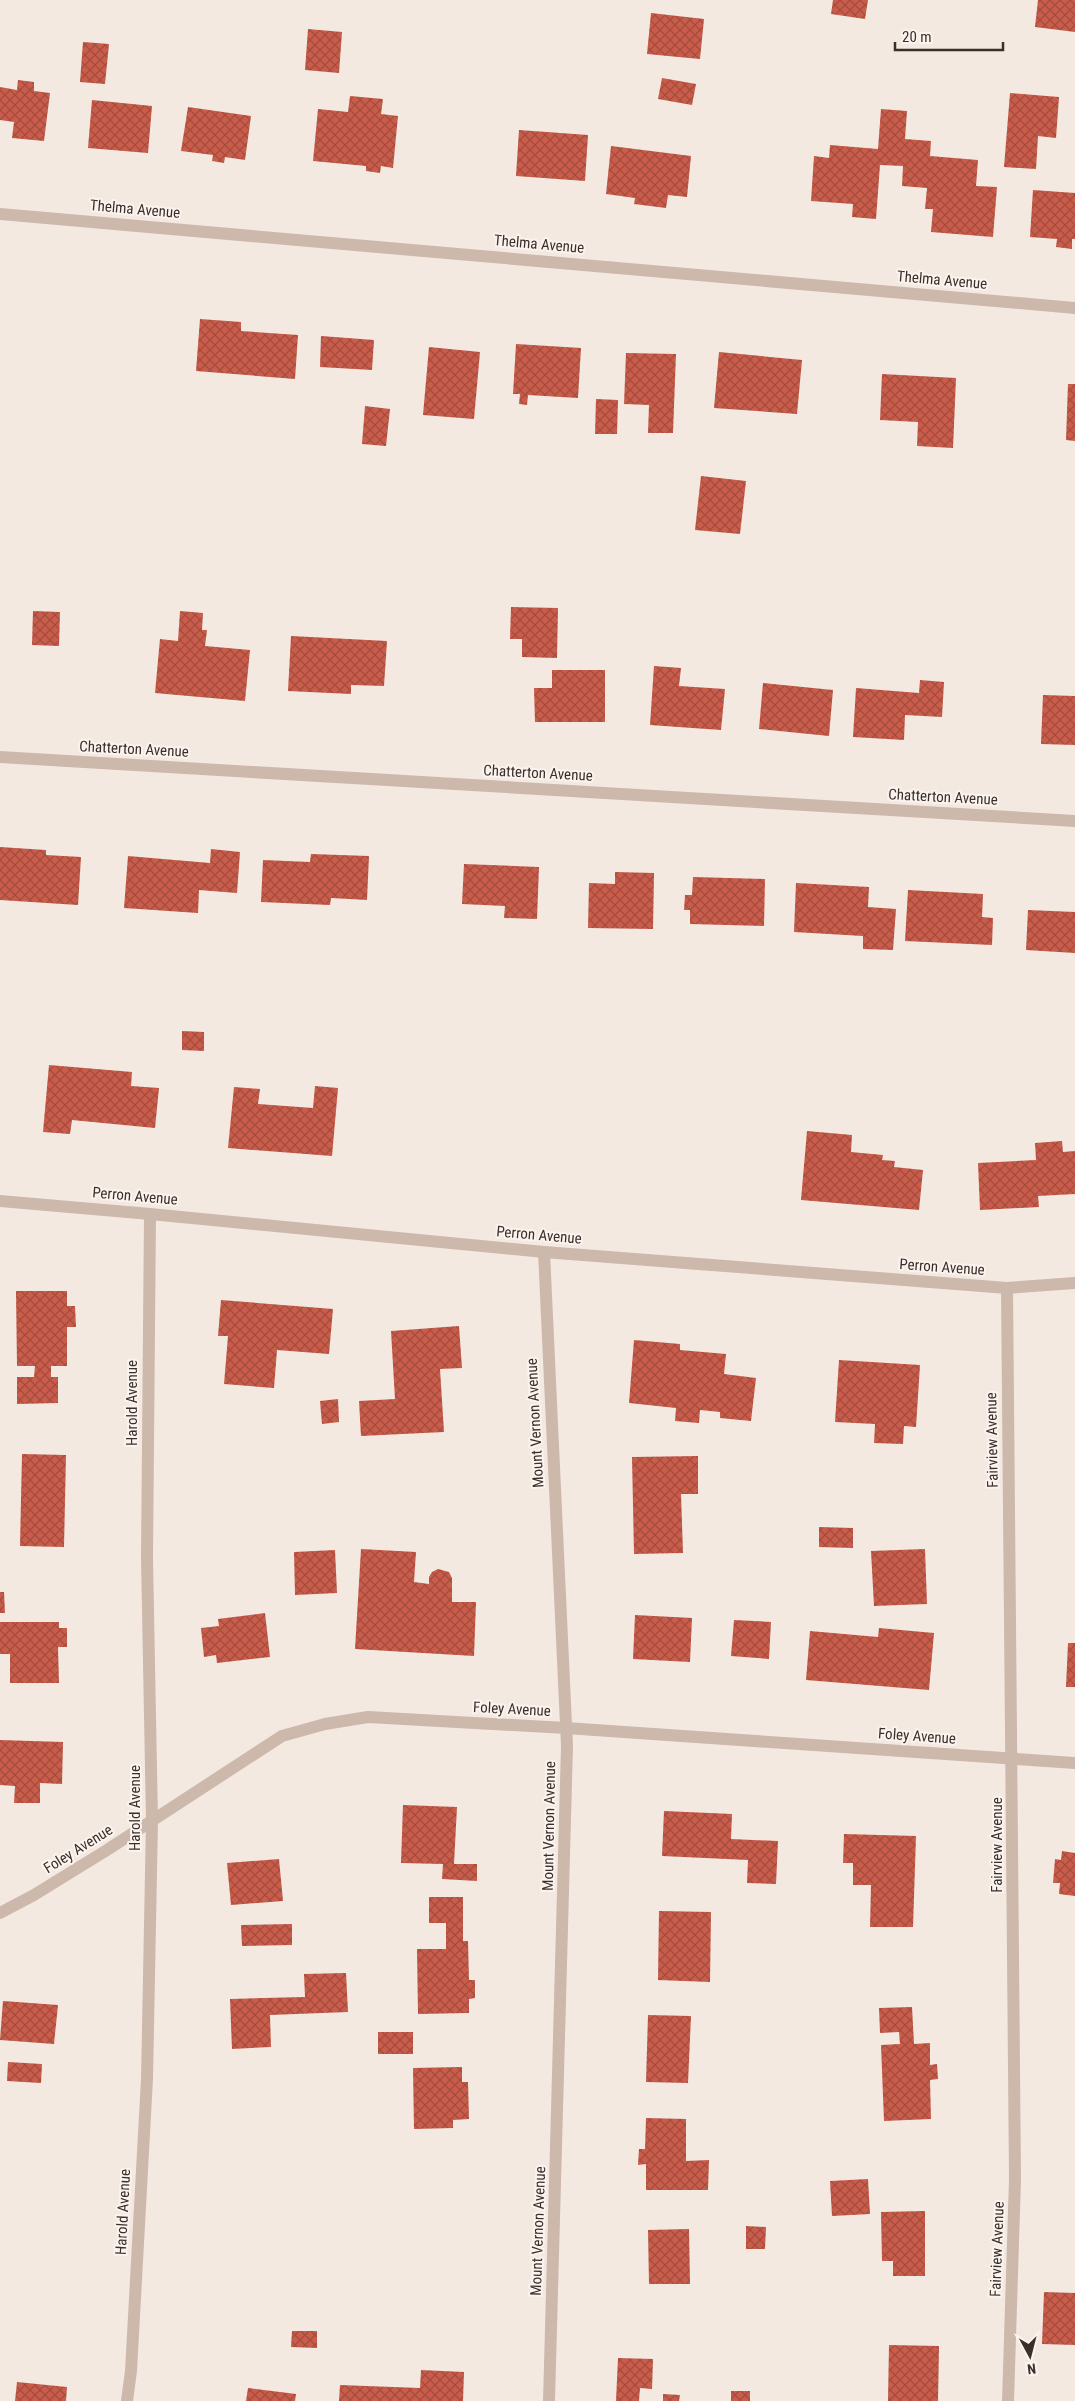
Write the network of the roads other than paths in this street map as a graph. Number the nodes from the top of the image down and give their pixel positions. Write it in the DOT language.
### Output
graph roads {
  1 [pos="0,214"];
  2 [pos="1075,308"];
  3 [pos="0,757"];
  4 [pos="1075,822"];
  5 [pos="0,1201"];
  6 [pos="150,1214"];
  7 [pos="544,1252"];
  8 [pos="1075,1283"];
  9 [pos="1007,1288"];
  10 [pos="566,1728"];
  11 [pos="1012,1759"];
  12 [pos="1075,1763"];
  13 [pos="152,1821"];
  14 [pos="0,1913"];
  15 [pos="127,2401"];
  16 [pos="549,2401"];
  17 [pos="1008,2401"];
  1 -- 2 [label="street, Thelma Avenue"];
  3 -- 4 [label="street, Chatterton Avenue"];
  5 -- 6 [label="street, Perron Avenue"];
  6 -- 7 [label="street, Perron Avenue"];
  6 -- 13 [label="street, Harold Avenue"];
  7 -- 9 [label="street, Perron Avenue"];
  7 -- 10 [label="street, Mount Vernon Avenue"];
  8 -- 9 [label="street, Perron Avenue"];
  9 -- 11 [label="street, Fairview Avenue"];
  10 -- 11 [label="street, Foley Avenue"];
  10 -- 13 [label="street, Foley Avenue"];
  10 -- 16 [label="street, Mount Vernon Avenue"];
  11 -- 12 [label="street, Foley Avenue"];
  11 -- 17 [label="street, Fairview Avenue"];
  13 -- 14 [label="street, Foley Avenue"];
  13 -- 15 [label="street, Harold Avenue"];
}
